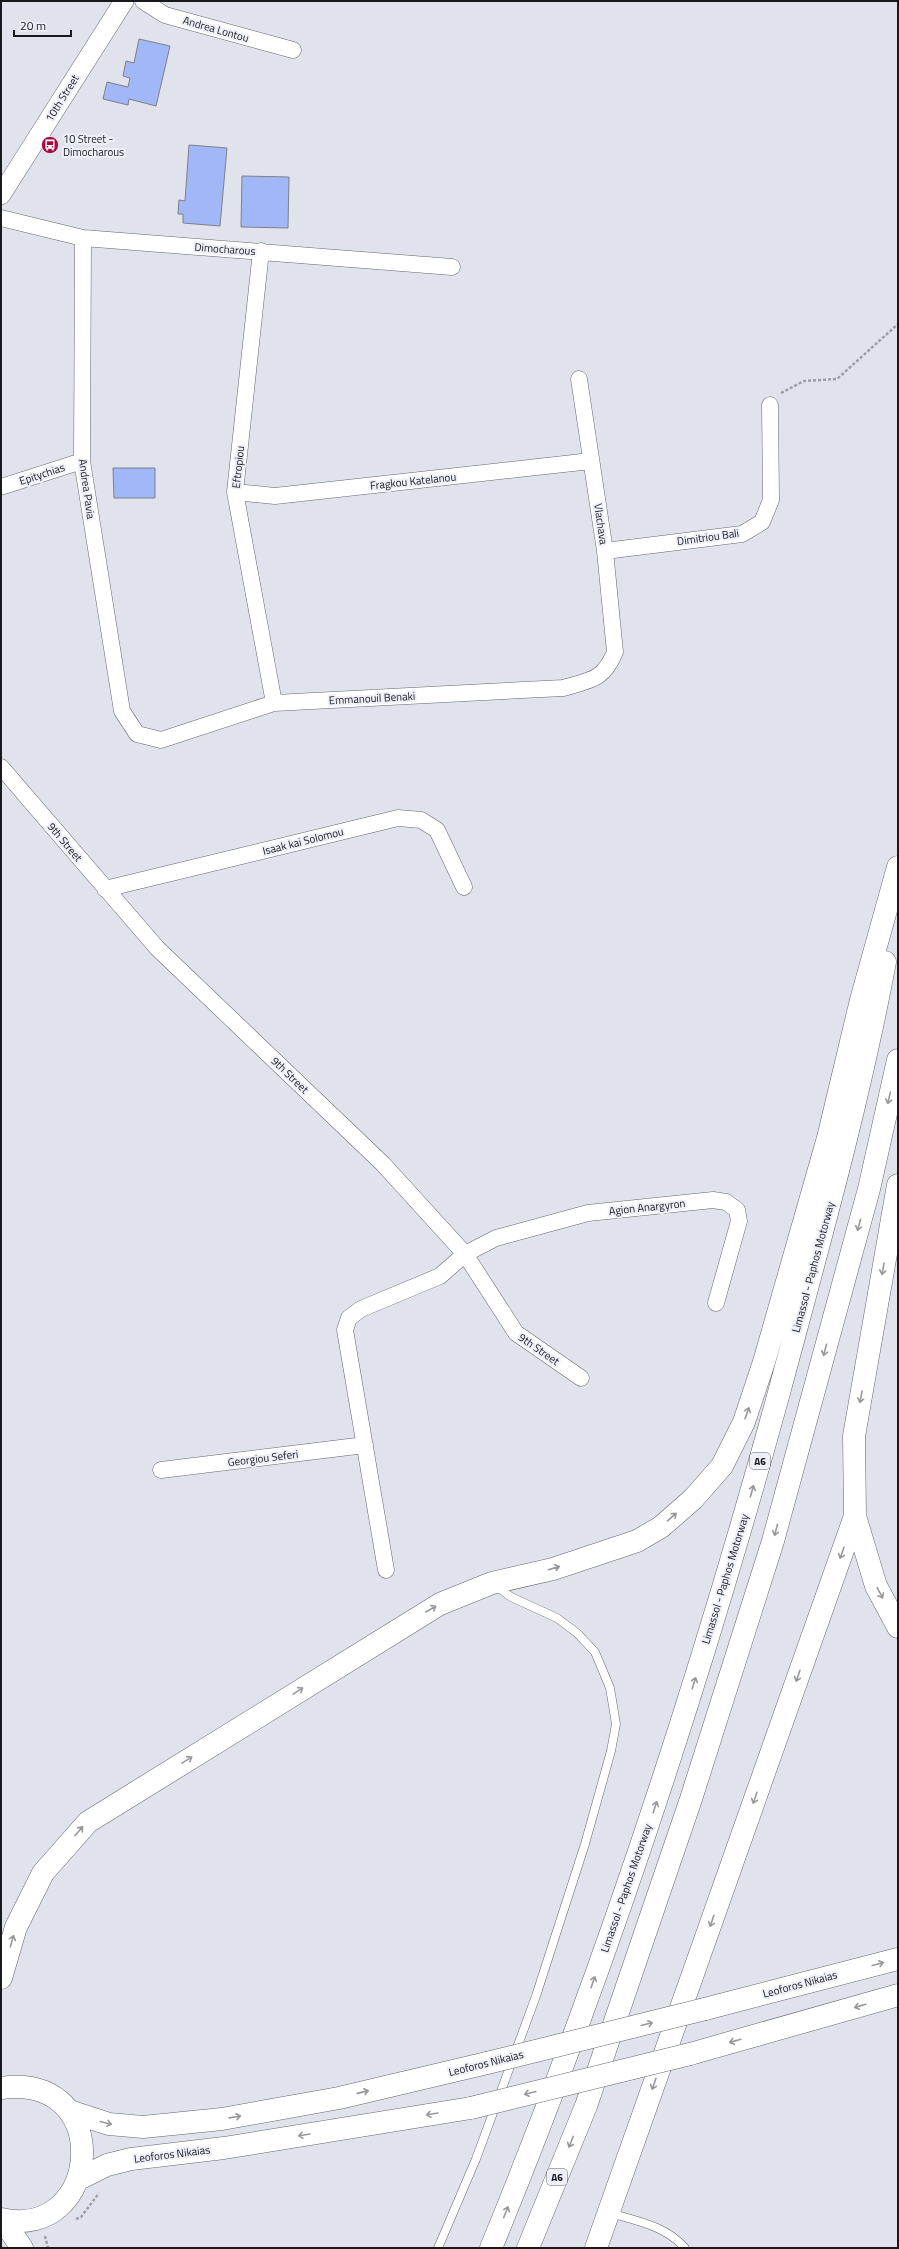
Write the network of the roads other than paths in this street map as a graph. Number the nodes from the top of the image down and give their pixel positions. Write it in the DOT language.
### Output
graph roads {
  1 [pos="124,1"];
  2 [pos="143,1"];
  3 [pos="293,50"];
  4 [pos="1,195"];
  5 [pos="1,218"];
  6 [pos="83,238"];
  7 [pos="261,251"];
  8 [pos="452,266"];
  9 [pos="579,379"];
  10 [pos="770,405"];
  11 [pos="82,461"];
  12 [pos="591,461"];
  13 [pos="1,487"];
  14 [pos="235,492"];
  15 [pos="605,551"];
  16 [pos="608,668"];
  17 [pos="274,704"];
  18 [pos="137,734"];
  19 [pos="1,767"];
  20 [pos="898,867"];
  21 [pos="464,887"];
  22 [pos="105,889"];
  23 [pos="898,892"];
  24 [pos="898,1060"];
  25 [pos="898,1185"];
  26 [pos="465,1254"];
  27 [pos="716,1303"];
  28 [pos="581,1378"];
  29 [pos="365,1445"];
  30 [pos="161,1470"];
  31 [pos="855,1516"];
  32 [pos="386,1570"];
  33 [pos="492,1583"];
  34 [pos="898,1627"];
  35 [pos="898,1959"];
  36 [pos="1,1978"];
  37 [pos="898,1995"];
  38 [pos="1,2088"];
  39 [pos="69,2111"];
  40 [pos="79,2179"];
  41 [pos="609,2212"];
  42 [pos="1,2219"];
  43 [pos="1,2224"];
  44 [pos="22,2248"];
  45 [pos="438,2248"];
  46 [pos="491,2248"];
  47 [pos="528,2248"];
  48 [pos="596,2248"];
  49 [pos="686,2248"];
  1 -- 4 [label="street, 10th Street"];
  2 -- 3 [label="street, Andrea Lontou"];
  5 -- 6 [label="street, Dimocharous"];
  6 -- 7 [label="street, Dimocharous"];
  6 -- 11 [label="street, Andrea Pavia"];
  7 -- 8 [label="street, Dimocharous"];
  7 -- 14 [label="street, Eftropiou"];
  9 -- 12 [label="street, Vlachava"];
  10 -- 15 [label="street, Dimitriou Bali"];
  11 -- 13 [label="street, Epitychias"];
  11 -- 18 [label="street, Andrea Pavia"];
  12 -- 14 [label="street, Fragkou Katelanou"];
  12 -- 15 [label="street, Vlachava"];
  14 -- 17 [label="street, Eftropiou"];
  15 -- 16 [label="street, Vlachava"];
  16 -- 17 [label="street, Emmanouil Benaki"];
  17 -- 18 [label="street, Emmanouil Benaki"];
  19 -- 22 [label="street, 9th Street"];
  33 -- 20 [label="main road, one-way"];
  21 -- 22 [label="street, Isaak kai Solomou"];
  22 -- 26 [label="street, 9th Street"];
  46 -- 23 [label="main road, Limassol - Paphos Motorway / A6, one-way"];
  24 -- 47 [label="main road, A6, one-way"];
  25 -- 31 [label="main road, one-way"];
  26 -- 27 [label="street, Agion Anargyron"];
  26 -- 28 [label="street, 9th Street"];
  26 -- 29 [label="street, Agion Anargyron"];
  29 -- 30 [label="street, Georgiou Seferi"];
  29 -- 32 [label="street, Agion Anargyron"];
  31 -- 34 [label="main road, one-way"];
  31 -- 41 [label="main road, one-way"];
  36 -- 33 [label="main road, one-way"];
  33 -- 45 [label="lane"];
  39 -- 35 [label="main road, Leoforos Nikaias, one-way, bridge"];
  37 -- 40 [label="main road, Leoforos Nikaias, one-way, bridge"];
  38 -- 39 [label="main road"];
  39 -- 40 [label="main road"];
  40 -- 42 [label="main road"];
  41 -- 48 [label="main road"];
  41 -- 49 [label="lane"];
  43 -- 44 [label="main road"];
}
